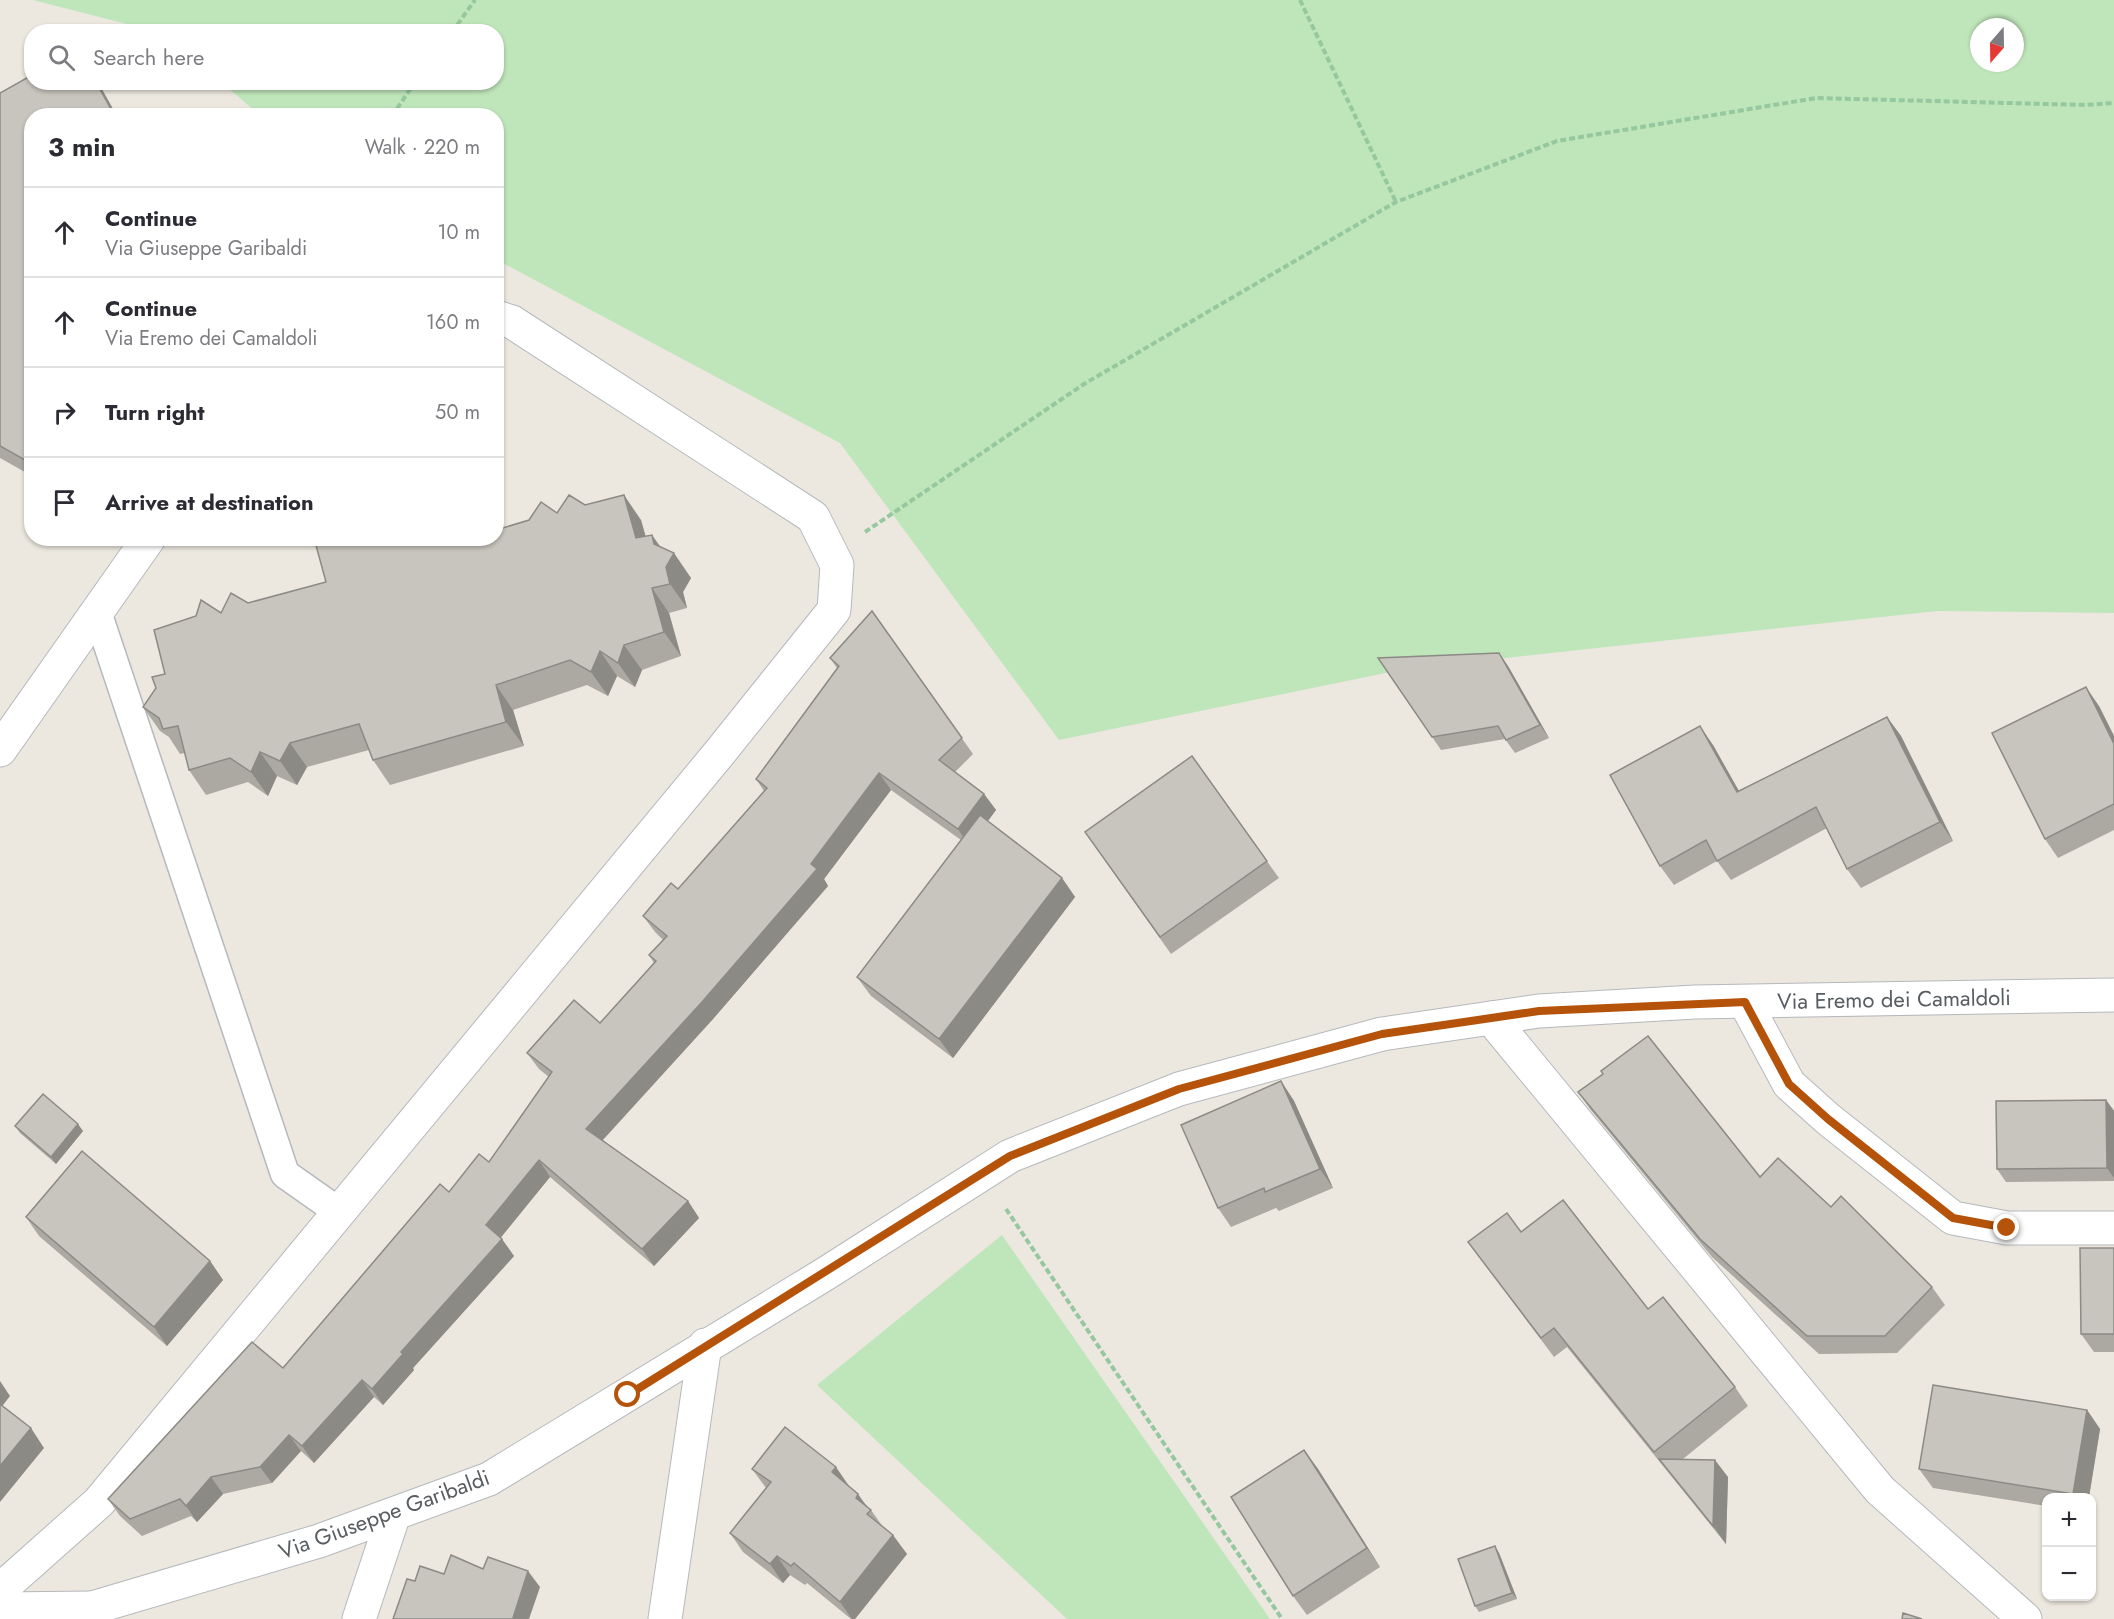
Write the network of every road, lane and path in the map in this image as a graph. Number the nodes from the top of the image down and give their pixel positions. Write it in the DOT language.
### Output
graph roads {
  1 [pos="475,0"];
  2 [pos="1300,0"];
  3 [pos="458,24"];
  4 [pos="410,90"];
  5 [pos="2114,103"];
  6 [pos="397,108"];
  7 [pos="1396,202"];
  8 [pos="504,320"];
  9 [pos="143,546"];
  10 [pos="837,565"];
  11 [pos="97,612"];
  12 [pos="0,750"];
  13 [pos="2114,996"];
  14 [pos="1745,1002"];
  15 [pos="1491,1018"];
  16 [pos="983,1174"];
  17 [pos="339,1212"];
  18 [pos="2114,1228"];
  19 [pos="705,1345"];
  20 [pos="394,1514"];
  21 [pos="0,1590"];
  22 [pos="0,1609"];
  23 [pos="83,1614"];
  24 [pos="359,1619"];
  25 [pos="665,1619"];
  26 [pos="1282,1619"];
  27 [pos="2025,1619"];
  1 -- 3 [label="path"];
  2 -- 7 [label="path"];
  4 -- 6 [label="path"];
  5 -- 7 [label="path"];
  7 -- 10 [label="path"];
  8 -- 10 [label="street"];
  9 -- 11 [label="street"];
  10 -- 17 [label="street"];
  11 -- 12 [label="street"];
  11 -- 17 [label="lane"];
  13 -- 14 [label="street, Via Eremo dei Camaldoli"];
  14 -- 15 [label="street, Via Eremo dei Camaldoli"];
  14 -- 18 [label="street"];
  15 -- 16 [label="street, Via Eremo dei Camaldoli"];
  15 -- 27 [label="street"];
  16 -- 19 [label="street, Via Eremo dei Camaldoli"];
  16 -- 26 [label="path"];
  17 -- 21 [label="street"];
  19 -- 20 [label="street, Via Giuseppe Garibaldi"];
  19 -- 25 [label="street"];
  20 -- 23 [label="street, Via Giuseppe Garibaldi"];
  20 -- 24 [label="street"];
  22 -- 23 [label="street, Via Giuseppe Garibaldi"];
}
